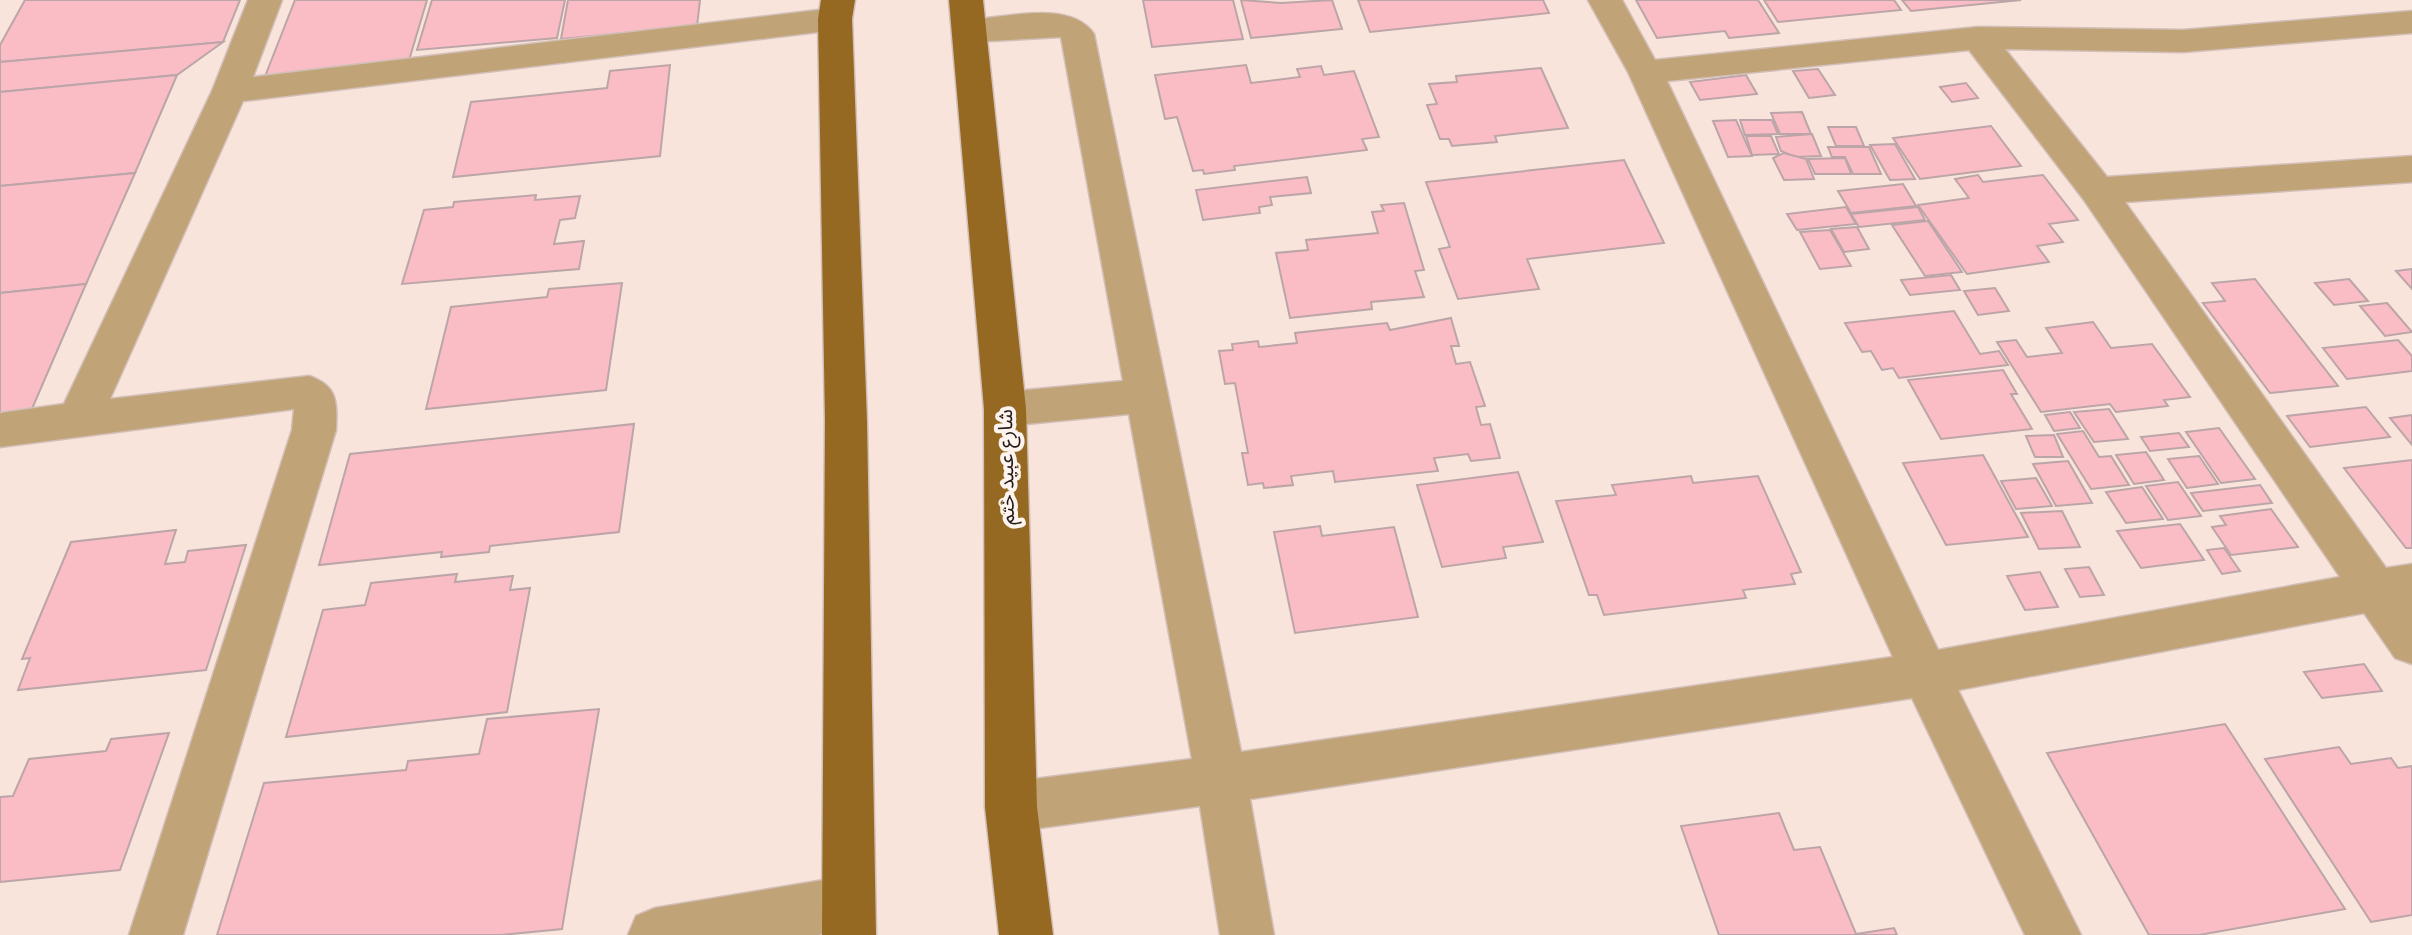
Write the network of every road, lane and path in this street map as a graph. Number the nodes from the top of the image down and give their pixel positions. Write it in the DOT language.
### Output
graph roads {
  1 [pos="265,0"];
  2 [pos="1605,0"];
  3 [pos="837,10"];
  4 [pos="968,15"];
  5 [pos="2412,22"];
  6 [pos="1978,38"];
  7 [pos="1645,72"];
  8 [pos="230,91"];
  9 [pos="2412,169"];
  10 [pos="2097,191"];
  11 [pos="1147,396"];
  12 [pos="1005,409"];
  13 [pos="79,419"];
  14 [pos="0,430"];
  15 [pos="2392,587"];
  16 [pos="2412,643"];
  17 [pos="1925,674"];
  18 [pos="1221,779"];
  19 [pos="1011,807"];
  20 [pos="848,919"];
  21 [pos="156,935"];
  22 [pos="655,935"];
  23 [pos="1026,935"];
  24 [pos="1247,935"];
  25 [pos="2054,935"];
  1 -- 8 [label="street"];
  2 -- 7 [label="street"];
  3 -- 8 [label="street"];
  3 -- 20 [label="main road"];
  4 -- 11 [label="street"];
  4 -- 12 [label="main road, شارع عبيد ختم"];
  5 -- 6 [label="street"];
  6 -- 7 [label="street"];
  6 -- 10 [label="street"];
  7 -- 17 [label="street"];
  8 -- 13 [label="street"];
  9 -- 10 [label="street"];
  10 -- 15 [label="street"];
  11 -- 12 [label="street"];
  11 -- 18 [label="street"];
  12 -- 19 [label="main road, شارع عبيد ختم"];
  13 -- 14 [label="street"];
  13 -- 21 [label="street"];
  15 -- 16 [label="street"];
  15 -- 17 [label="street"];
  17 -- 18 [label="street"];
  17 -- 25 [label="street"];
  18 -- 19 [label="street"];
  18 -- 24 [label="street"];
  19 -- 23 [label="main road, شارع عبيد ختم"];
  20 -- 22 [label="street"];
}
